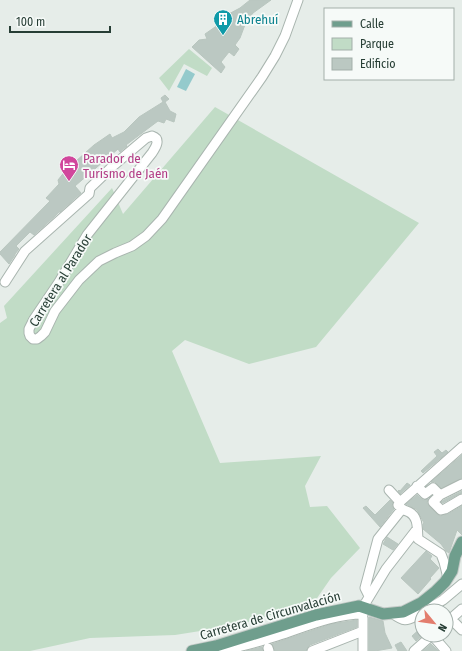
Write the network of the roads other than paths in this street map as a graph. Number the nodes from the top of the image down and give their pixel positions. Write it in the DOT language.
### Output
graph roads {
  1 [pos="298,0"];
  2 [pos="5,282"];
  3 [pos="462,447"];
  4 [pos="462,484"];
  5 [pos="417,486"];
  6 [pos="389,490"];
  7 [pos="440,495"];
  8 [pos="462,499"];
  9 [pos="401,505"];
  10 [pos="417,529"];
  11 [pos="462,542"];
  12 [pos="457,566"];
  13 [pos="448,578"];
  14 [pos="462,584"];
  15 [pos="369,596"];
  16 [pos="438,603"];
  17 [pos="462,609"];
  18 [pos="363,613"];
  19 [pos="392,613"];
  20 [pos="414,616"];
  21 [pos="454,616"];
  22 [pos="363,632"];
  23 [pos="423,643"];
  24 [pos="439,643"];
  25 [pos="192,651"];
  26 [pos="223,651"];
  27 [pos="312,651"];
  28 [pos="363,651"];
  29 [pos="414,651"];
  30 [pos="446,651"];
  1 -- 2 [label="street, Carretera al Parador"];
  3 -- 5 [label="street"];
  4 -- 7 [label="street"];
  5 -- 7 [label="street"];
  5 -- 9 [label="street"];
  6 -- 9 [label="street"];
  7 -- 8 [label="street"];
  9 -- 10 [label="street"];
  9 -- 15 [label="street"];
  10 -- 13 [label="street"];
  10 -- 15 [label="street"];
  11 -- 12 [label="main road, Carretera de Circunvalación"];
  12 -- 13 [label="main road, Carretera de Circunvalación"];
  13 -- 19 [label="main road, Carretera de Circunvalación"];
  14 -- 16 [label="street"];
  15 -- 18 [label="street"];
  17 -- 21 [label="street"];
  18 -- 19 [label="main road, Carretera de Circunvalación"];
  18 -- 22 [label="street"];
  18 -- 25 [label="main road, Carretera de Circunvalación"];
  18 -- 26 [label="street"];
  19 -- 20 [label="street"];
  22 -- 27 [label="street"];
  22 -- 28 [label="street"];
  23 -- 29 [label="street"];
  24 -- 30 [label="street"];
}
